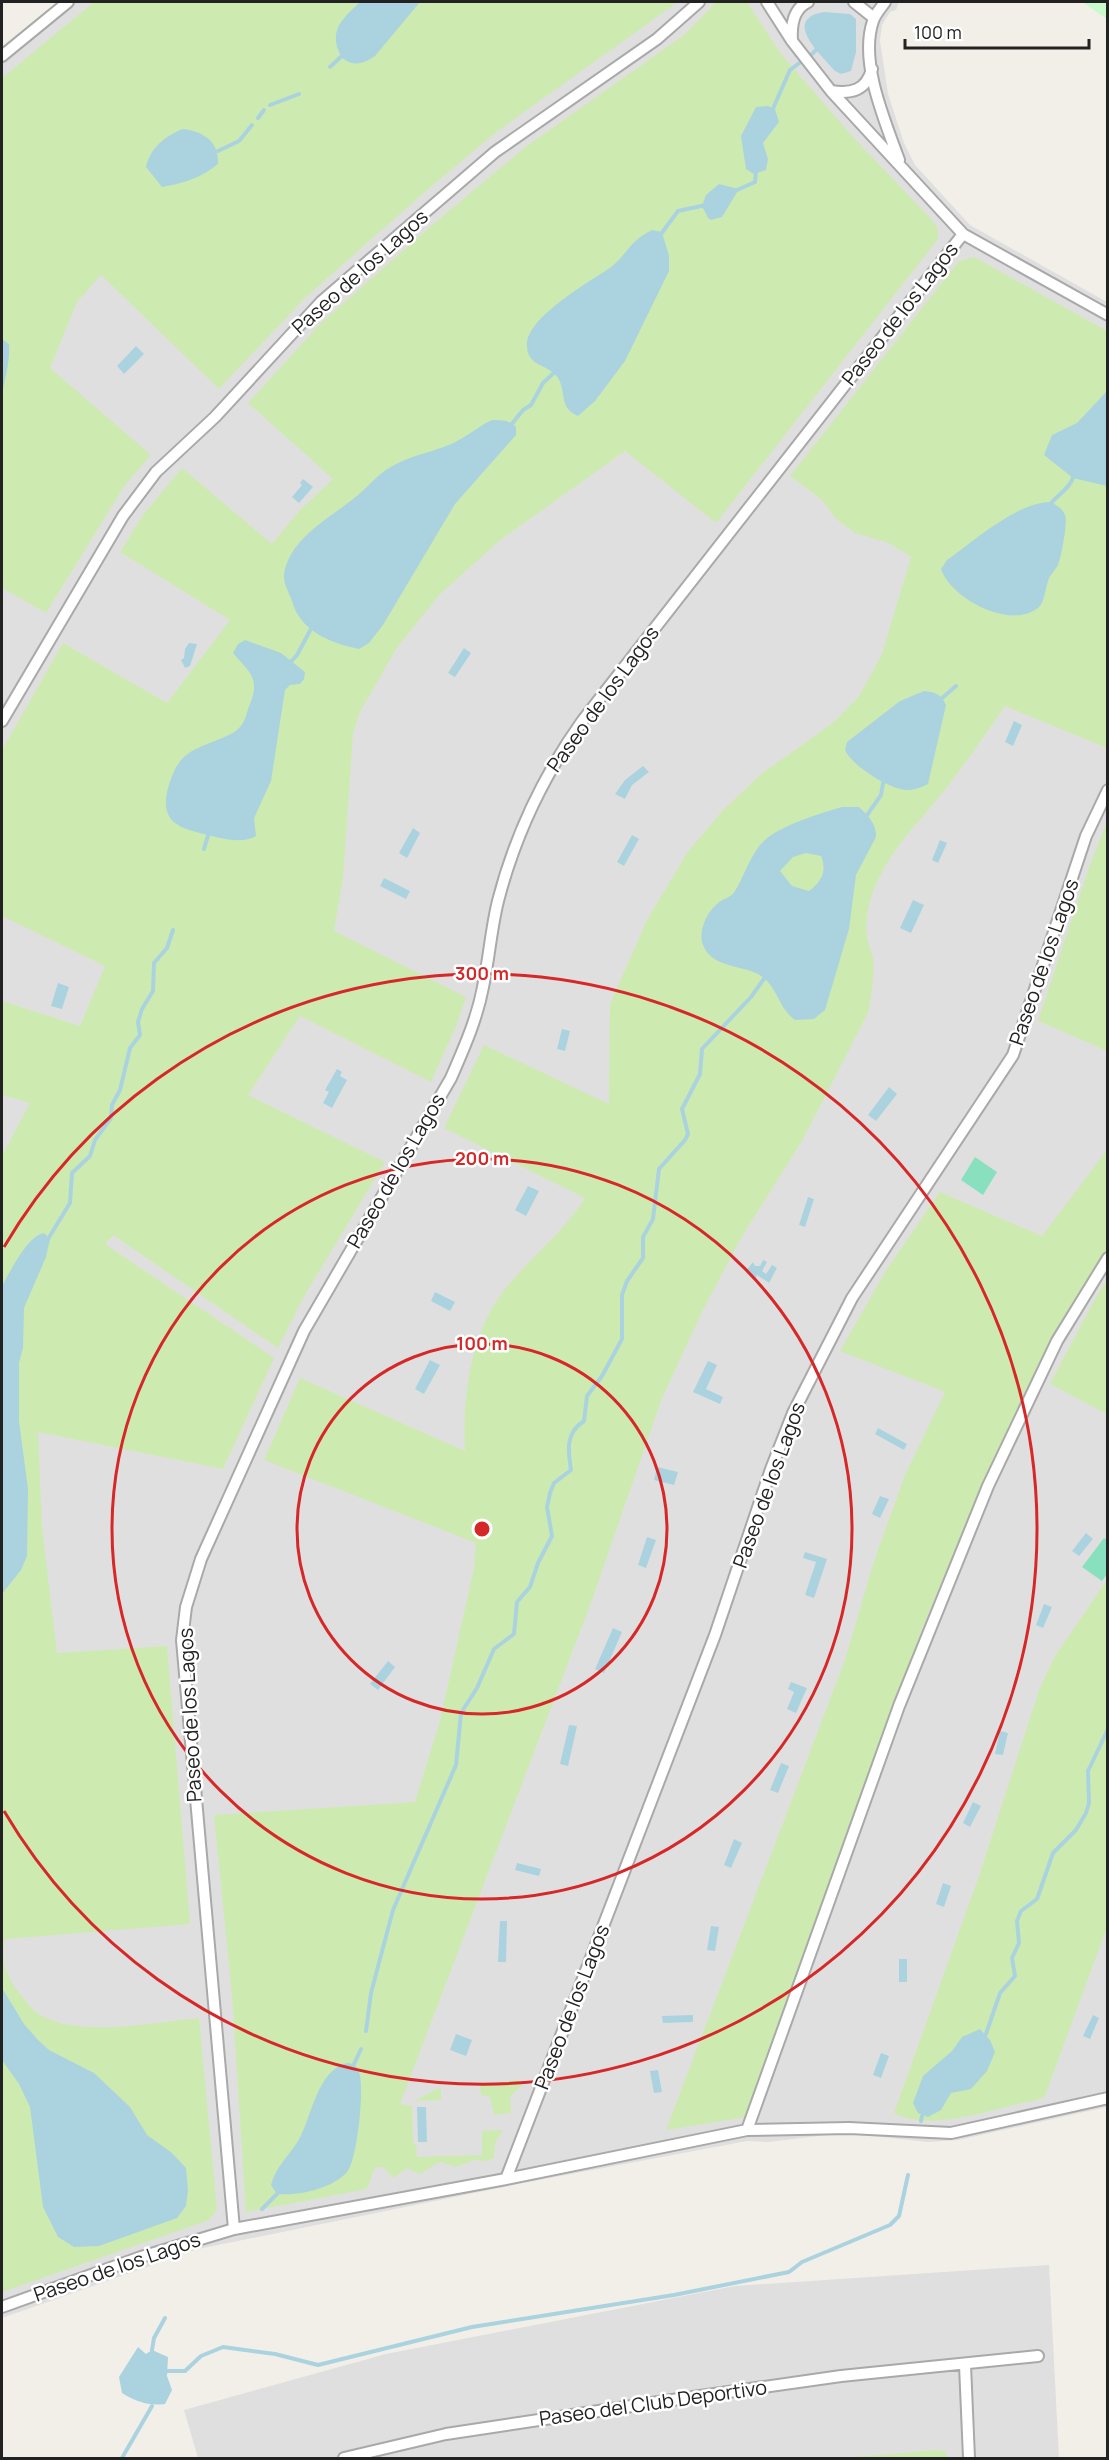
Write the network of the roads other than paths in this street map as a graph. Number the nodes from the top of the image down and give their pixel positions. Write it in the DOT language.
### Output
graph roads {
  1 [pos="68,2"];
  2 [pos="699,2"];
  3 [pos="767,2"];
  4 [pos="808,2"];
  5 [pos="854,2"];
  6 [pos="885,2"];
  7 [pos="874,18"];
  8 [pos="792,41"];
  9 [pos="2,56"];
  10 [pos="872,69"];
  11 [pos="831,91"];
  12 [pos="901,166"];
  13 [pos="963,234"];
  14 [pos="1107,315"];
  15 [pos="2,721"];
  16 [pos="1107,790"];
  17 [pos="1107,1258"];
  18 [pos="1107,2098"];
  19 [pos="747,2130"];
  20 [pos="507,2179"];
  21 [pos="234,2229"];
  22 [pos="2,2307"];
  23 [pos="1038,2356"];
  24 [pos="965,2366"];
  25 [pos="344,2458"];
  26 [pos="969,2458"];
  1 -- 9 [label="street"];
  2 -- 15 [label="street, Paseo de los Lagos"];
  3 -- 8 [label="street, Paseo de los Lagos"];
  4 -- 8 [label="street"];
  5 -- 7 [label="street"];
  6 -- 7 [label="street, Paseo de los Lagos"];
  7 -- 10 [label="street, Paseo de los Lagos"];
  8 -- 11 [label="street, Paseo de los Lagos"];
  10 -- 11 [label="street"];
  10 -- 12 [label="street, Paseo de los Lagos"];
  11 -- 12 [label="street, Paseo de los Lagos"];
  12 -- 13 [label="street, Paseo de los Lagos"];
  13 -- 14 [label="street, Paseo de los Lagos"];
  13 -- 21 [label="street, Paseo de los Lagos"];
  16 -- 20 [label="street, Paseo de los Lagos"];
  17 -- 19 [label="street"];
  18 -- 19 [label="street, Paseo de los Lagos"];
  19 -- 20 [label="street, Paseo de los Lagos"];
  20 -- 21 [label="street, Paseo de los Lagos"];
  21 -- 22 [label="street, Paseo de los Lagos"];
  23 -- 24 [label="street, Paseo del Club Deportivo"];
  24 -- 25 [label="street, Paseo del Club Deportivo"];
  24 -- 26 [label="street"];
}
